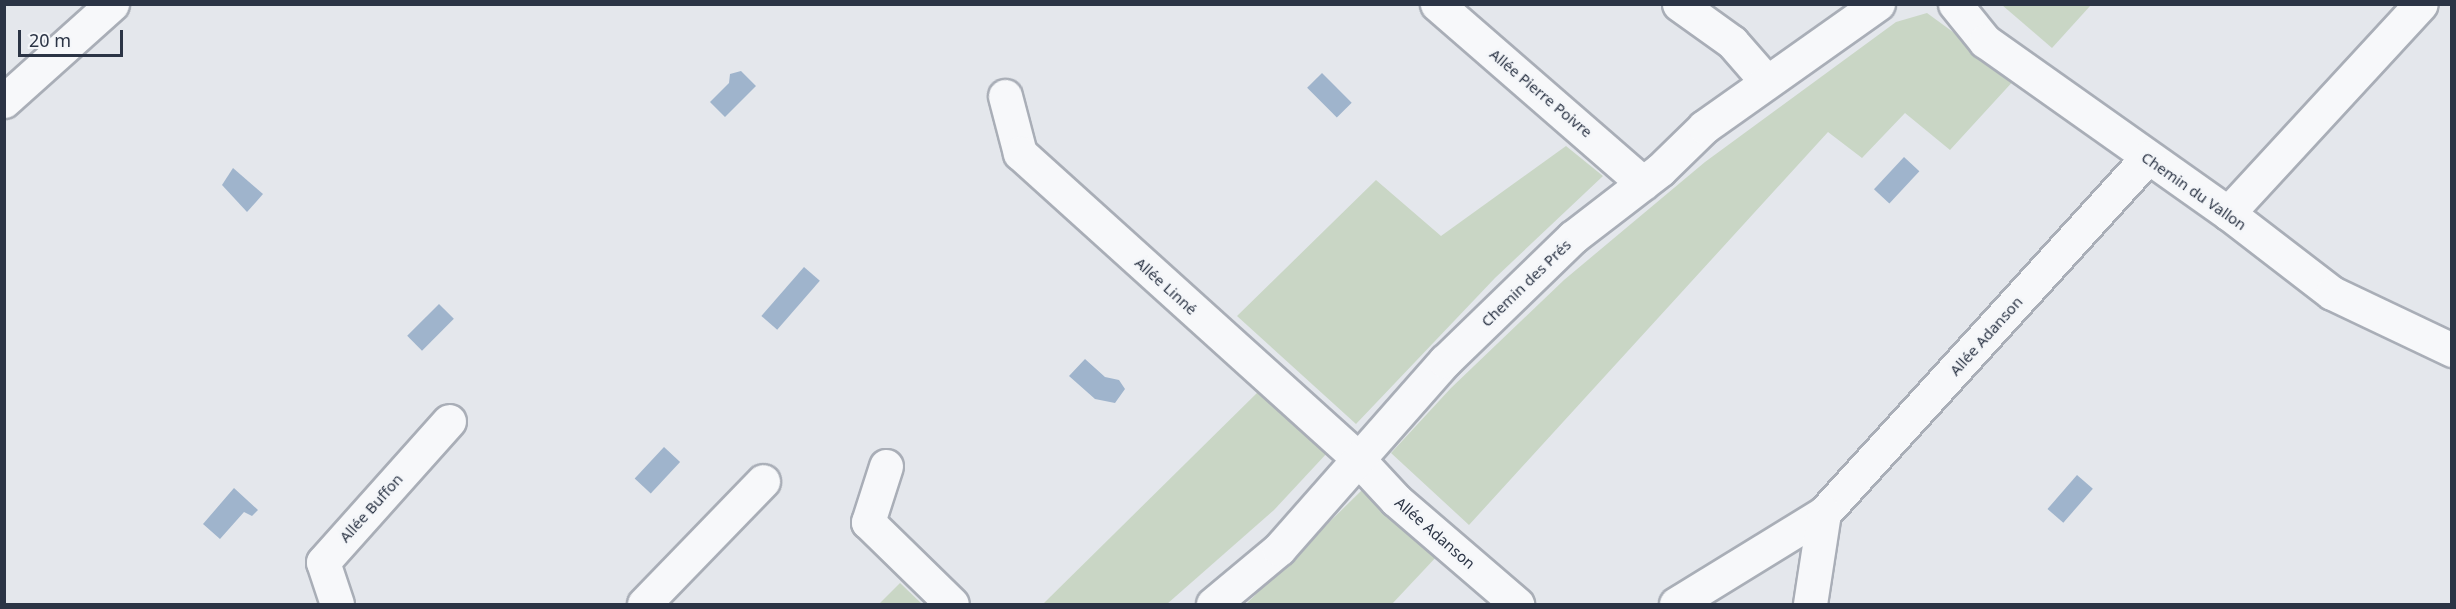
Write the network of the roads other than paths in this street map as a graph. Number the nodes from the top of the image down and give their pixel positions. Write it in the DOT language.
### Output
graph roads {
  1 [pos="112,4"];
  2 [pos="1437,4"];
  3 [pos="1679,4"];
  4 [pos="1878,4"];
  5 [pos="1955,4"];
  6 [pos="2421,4"];
  7 [pos="1766,81"];
  8 [pos="1005,96"];
  9 [pos="4,101"];
  10 [pos="2147,158"];
  11 [pos="1643,183"];
  12 [pos="2228,213"];
  13 [pos="2451,350"];
  14 [pos="449,421"];
  15 [pos="1357,458"];
  16 [pos="886,466"];
  17 [pos="763,481"];
  18 [pos="1824,513"];
  19 [pos="337,604"];
  20 [pos="644,604"];
  21 [pos="952,604"];
  22 [pos="1212,604"];
  23 [pos="1517,604"];
  24 [pos="1676,604"];
  25 [pos="1810,604"];
  1 -- 9 [label="street"];
  2 -- 11 [label="street, Allée Pierre Poivre"];
  3 -- 7 [label="street"];
  4 -- 7 [label="street, Chemin des Prés"];
  5 -- 10 [label="street, Chemin du Vallon"];
  6 -- 12 [label="street"];
  7 -- 11 [label="street, Chemin des Prés"];
  8 -- 15 [label="street, Allée Linné"];
  10 -- 12 [label="street, Chemin du Vallon"];
  10 -- 18 [label="street, Allée Adanson"];
  11 -- 15 [label="street, Chemin des Prés"];
  12 -- 13 [label="street, Chemin du Vallon"];
  14 -- 19 [label="street, Allée Buffon"];
  15 -- 22 [label="street, Chemin des Prés"];
  15 -- 23 [label="street, Allée Adanson"];
  16 -- 21 [label="street"];
  17 -- 20 [label="street"];
  18 -- 24 [label="street, Allée Adanson"];
  18 -- 25 [label="street"];
}
